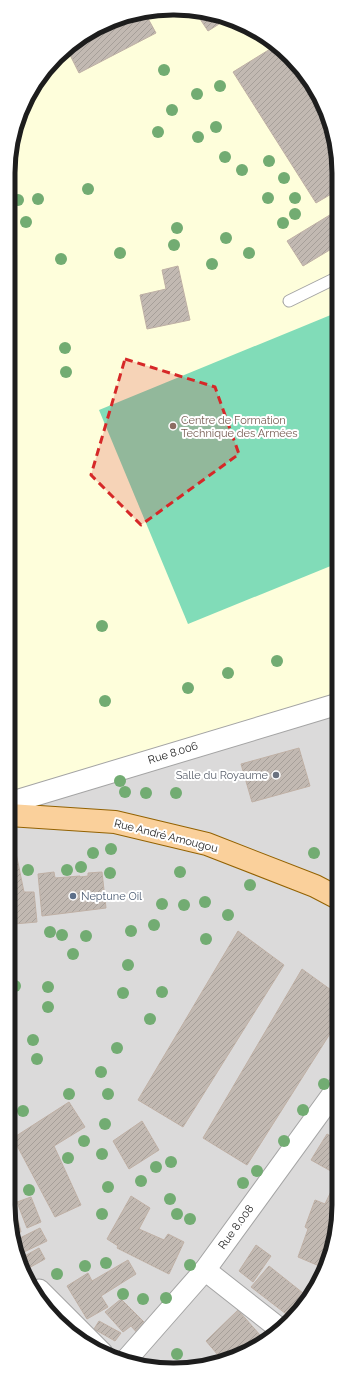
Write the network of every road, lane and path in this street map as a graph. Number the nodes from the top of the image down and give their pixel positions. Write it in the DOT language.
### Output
graph roads {
  1 [pos="332,280"];
  2 [pos="289,301"];
  3 [pos="332,706"];
  4 [pos="15,801"];
  5 [pos="15,816"];
  6 [pos="332,895"];
  7 [pos="332,1095"];
  8 [pos="205,1270"];
  9 [pos="42,1293"];
  10 [pos="276,1326"];
  11 [pos="82,1334"];
  12 [pos="129,1357"];
  1 -- 2 [label="lane"];
  3 -- 4 [label="street, Rue 8.006"];
  5 -- 6 [label="main road, Rue André Amougou"];
  7 -- 8 [label="street, Rue 8.008"];
  8 -- 10 [label="street"];
  8 -- 12 [label="street, Rue 8.008"];
  9 -- 11 [label="street"];
}
